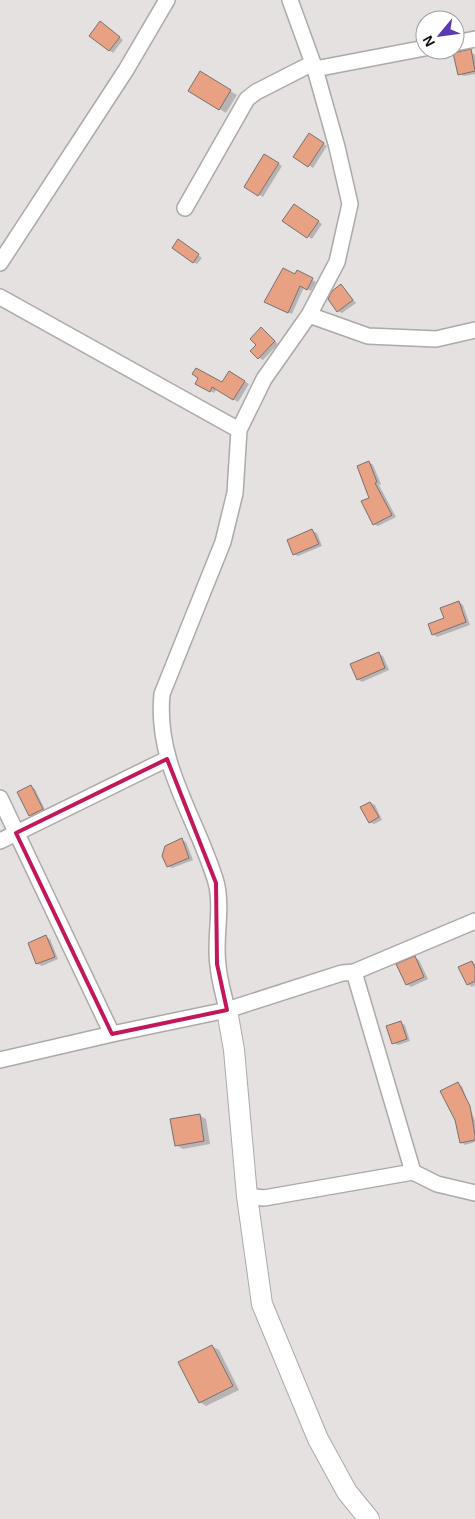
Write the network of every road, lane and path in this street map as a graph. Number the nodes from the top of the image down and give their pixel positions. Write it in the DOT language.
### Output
graph roads {
  1 [pos="167,0"];
  2 [pos="290,0"];
  3 [pos="415,50"];
  4 [pos="314,66"];
  5 [pos="185,208"];
  6 [pos="0,263"];
  7 [pos="0,297"];
  8 [pos="309,316"];
  9 [pos="475,330"];
  10 [pos="238,430"];
  11 [pos="167,759"];
  12 [pos="0,798"];
  13 [pos="16,833"];
  14 [pos="0,842"];
  15 [pos="475,921"];
  16 [pos="354,972"];
  17 [pos="227,1010"];
  18 [pos="112,1034"];
  19 [pos="0,1060"];
  20 [pos="413,1172"];
  21 [pos="475,1192"];
  22 [pos="247,1196"];
  23 [pos="369,1519"];
  1 -- 6 [label="street"];
  2 -- 4 [label="street"];
  3 -- 4 [label="street"];
  4 -- 5 [label="street"];
  4 -- 8 [label="street"];
  7 -- 10 [label="street"];
  8 -- 9 [label="street"];
  8 -- 10 [label="street"];
  10 -- 11 [label="street"];
  11 -- 13 [label="street"];
  11 -- 17 [label="street"];
  12 -- 13 [label="street"];
  13 -- 14 [label="street"];
  13 -- 18 [label="street"];
  15 -- 16 [label="street"];
  16 -- 17 [label="street"];
  16 -- 20 [label="street"];
  17 -- 18 [label="street"];
  17 -- 22 [label="street"];
  18 -- 19 [label="street"];
  20 -- 21 [label="street"];
  20 -- 22 [label="street"];
  22 -- 23 [label="street"];
}
